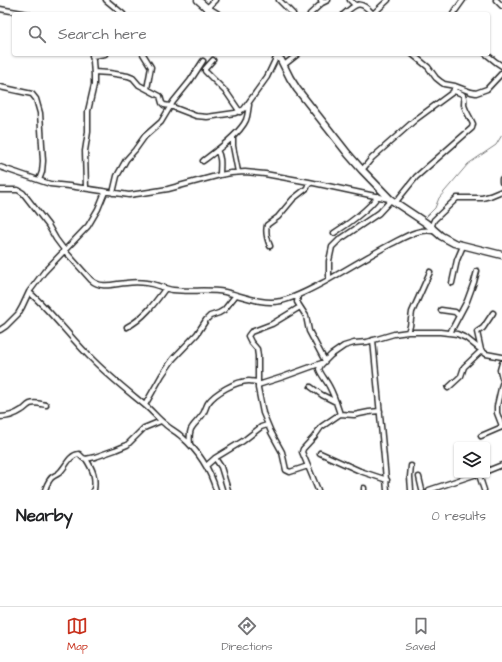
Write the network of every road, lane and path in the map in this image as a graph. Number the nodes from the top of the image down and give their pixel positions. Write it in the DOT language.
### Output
graph roads {
  1 [pos="106,0"];
  2 [pos="198,0"];
  3 [pos="215,0"];
  4 [pos="279,0"];
  5 [pos="328,0"];
  6 [pos="350,0"];
  7 [pos="388,0"];
  8 [pos="463,0"];
  9 [pos="496,0"];
  10 [pos="321,2"];
  11 [pos="355,5"];
  12 [pos="502,6"];
  13 [pos="207,8"];
  14 [pos="0,9"];
  15 [pos="17,12"];
  16 [pos="121,12"];
  17 [pos="214,12"];
  18 [pos="291,12"];
  19 [pos="312,12"];
  20 [pos="346,12"];
  21 [pos="371,12"];
  22 [pos="375,12"];
  23 [pos="454,12"];
  24 [pos="92,56"];
  25 [pos="144,56"];
  26 [pos="276,56"];
  27 [pos="277,56"];
  28 [pos="295,56"];
  29 [pos="414,56"];
  30 [pos="488,56"];
  31 [pos="213,60"];
  32 [pos="203,61"];
  33 [pos="284,65"];
  34 [pos="502,66"];
  35 [pos="94,72"];
  36 [pos="502,73"];
  37 [pos="0,88"];
  38 [pos="455,88"];
  39 [pos="147,89"];
  40 [pos="249,102"];
  41 [pos="170,106"];
  42 [pos="240,112"];
  43 [pos="233,137"];
  44 [pos="217,150"];
  45 [pos="203,161"];
  46 [pos="0,168"];
  47 [pos="362,170"];
  48 [pos="238,172"];
  49 [pos="220,175"];
  50 [pos="502,178"];
  51 [pos="39,180"];
  52 [pos="309,182"];
  53 [pos="502,182"];
  54 [pos="86,188"];
  55 [pos="0,190"];
  56 [pos="502,191"];
  57 [pos="106,192"];
  58 [pos="113,193"];
  59 [pos="378,196"];
  60 [pos="392,200"];
  61 [pos="433,229"];
  62 [pos="334,233"];
  63 [pos="440,236"];
  64 [pos="270,246"];
  65 [pos="463,246"];
  66 [pos="65,251"];
  67 [pos="502,255"];
  68 [pos="477,271"];
  69 [pos="430,272"];
  70 [pos="329,279"];
  71 [pos="452,283"];
  72 [pos="165,289"];
  73 [pos="29,292"];
  74 [pos="236,295"];
  75 [pos="298,296"];
  76 [pos="300,307"];
  77 [pos="441,310"];
  78 [pos="493,313"];
  79 [pos="459,316"];
  80 [pos="128,327"];
  81 [pos="0,330"];
  82 [pos="408,332"];
  83 [pos="450,333"];
  84 [pos="373,340"];
  85 [pos="481,351"];
  86 [pos="502,357"];
  87 [pos="324,362"];
  88 [pos="502,363"];
  89 [pos="502,378"];
  90 [pos="258,383"];
  91 [pos="502,384"];
  92 [pos="311,387"];
  93 [pos="448,388"];
  94 [pos="336,402"];
  95 [pos="46,405"];
  96 [pos="145,405"];
  97 [pos="380,411"];
  98 [pos="340,414"];
  99 [pos="0,417"];
  100 [pos="161,421"];
  101 [pos="267,425"];
  102 [pos="502,426"];
  103 [pos="481,436"];
  104 [pos="190,444"];
  105 [pos="320,454"];
  106 [pos="215,458"];
  107 [pos="86,459"];
  108 [pos="502,465"];
  109 [pos="206,466"];
  110 [pos="308,466"];
  111 [pos="411,466"];
  112 [pos="490,470"];
  113 [pos="419,477"];
  114 [pos="465,478"];
  115 [pos="480,478"];
  116 [pos="386,480"];
  117 [pos="45,490"];
  118 [pos="94,490"];
  119 [pos="216,490"];
  120 [pos="228,490"];
  121 [pos="318,490"];
  122 [pos="387,490"];
  123 [pos="411,490"];
  124 [pos="422,490"];
  125 [pos="429,490"];
  126 [pos="484,490"];
  1 -- 16 [label="street"];
  2 -- 13 [label="street"];
  3 -- 13 [label="street"];
  4 -- 18 [label="street"];
  5 -- 10 [label="street"];
  6 -- 11 [label="street"];
  7 -- 22 [label="street"];
  8 -- 23 [label="street"];
  9 -- 12 [label="street"];
  10 -- 19 [label="street"];
  11 -- 20 [label="street"];
  11 -- 21 [label="street"];
  13 -- 17 [label="street"];
  14 -- 15 [label="street"];
  24 -- 35 [label="street"];
  25 -- 39 [label="street"];
  26 -- 40 [label="street"];
  27 -- 33 [label="street"];
  28 -- 33 [label="street"];
  29 -- 38 [label="street"];
  30 -- 34 [label="street"];
  31 -- 42 [label="street"];
  32 -- 41 [label="street"];
  33 -- 47 [label="street"];
  35 -- 39 [label="street"];
  35 -- 54 [label="street"];
  36 -- 38 [label="street"];
  37 -- 51 [label="street"];
  38 -- 47 [label="street"];
  38 -- 60 [label="street"];
  39 -- 41 [label="street"];
  40 -- 42 [label="street"];
  40 -- 43 [label="street"];
  41 -- 42 [label="street"];
  41 -- 58 [label="street"];
  43 -- 44 [label="street"];
  43 -- 48 [label="street"];
  44 -- 45 [label="street"];
  44 -- 49 [label="street"];
  46 -- 51 [label="street"];
  47 -- 60 [label="street"];
  48 -- 49 [label="street"];
  48 -- 52 [label="street"];
  49 -- 58 [label="street"];
  50 -- 53 [label="street"];
  51 -- 54 [label="street"];
  52 -- 59 [label="street"];
  52 -- 64 [label="street"];
  54 -- 57 [label="street"];
  55 -- 66 [label="street"];
  56 -- 61 [label="street"];
  57 -- 58 [label="street"];
  57 -- 66 [label="street"];
  59 -- 60 [label="street"];
  59 -- 62 [label="street"];
  60 -- 61 [label="street"];
  60 -- 70 [label="street"];
  61 -- 63 [label="street"];
  63 -- 65 [label="street"];
  63 -- 70 [label="street"];
  65 -- 67 [label="street"];
  65 -- 71 [label="street"];
  66 -- 72 [label="street"];
  66 -- 73 [label="street"];
  68 -- 79 [label="street"];
  69 -- 82 [label="street"];
  70 -- 75 [label="street"];
  72 -- 74 [label="street"];
  72 -- 80 [label="street"];
  73 -- 81 [label="street"];
  73 -- 96 [label="street"];
  74 -- 75 [label="street"];
  74 -- 96 [label="street"];
  75 -- 76 [label="street"];
  76 -- 87 [label="street"];
  76 -- 90 [label="street"];
  77 -- 79 [label="street"];
  78 -- 85 [label="street"];
  79 -- 83 [label="street"];
  82 -- 83 [label="street"];
  82 -- 84 [label="street"];
  83 -- 85 [label="street"];
  84 -- 87 [label="street"];
  84 -- 97 [label="street"];
  85 -- 86 [label="street"];
  85 -- 93 [label="street"];
  87 -- 90 [label="street"];
  87 -- 94 [label="street"];
  88 -- 89 [label="street"];
  90 -- 101 [label="street"];
  90 -- 104 [label="street"];
  91 -- 102 [label="street"];
  92 -- 94 [label="street"];
  94 -- 98 [label="street"];
  95 -- 99 [label="street"];
  96 -- 100 [label="street"];
  97 -- 98 [label="street"];
  97 -- 116 [label="street"];
  98 -- 110 [label="street"];
  100 -- 104 [label="street"];
  100 -- 107 [label="street"];
  101 -- 106 [label="street"];
  101 -- 110 [label="street"];
  102 -- 103 [label="street"];
  104 -- 109 [label="street"];
  105 -- 116 [label="street"];
  106 -- 109 [label="street"];
  106 -- 120 [label="street"];
  107 -- 117 [label="street"];
  107 -- 118 [label="street"];
  108 -- 112 [label="street"];
  109 -- 119 [label="street"];
  110 -- 121 [label="street"];
  111 -- 123 [label="street"];
  113 -- 124 [label="street"];
  114 -- 125 [label="street"];
  115 -- 126 [label="street"];
  116 -- 122 [label="street"];
}
